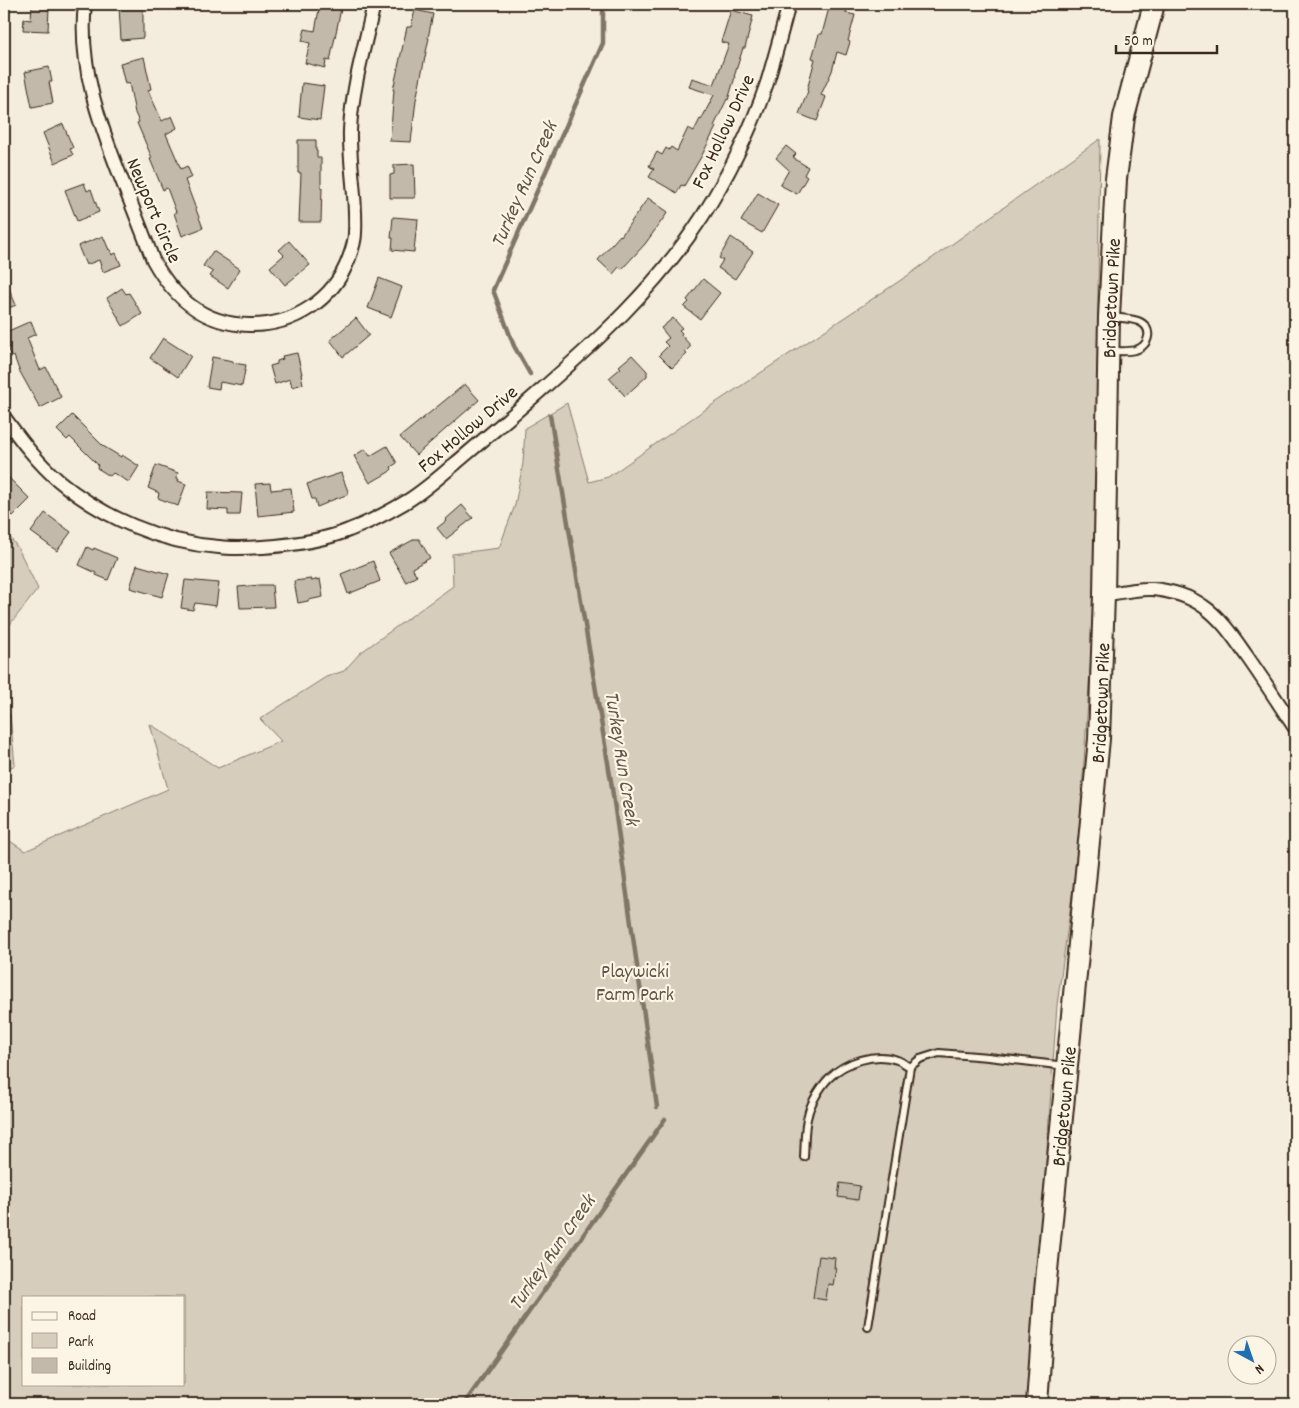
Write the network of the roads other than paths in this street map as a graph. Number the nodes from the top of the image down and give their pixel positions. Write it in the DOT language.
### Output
graph roads {
  1 [pos="85,4"];
  2 [pos="374,4"];
  3 [pos="789,4"];
  4 [pos="1154,4"];
  5 [pos="1110,317"];
  6 [pos="1109,351"];
  7 [pos="4,417"];
  8 [pos="1104,594"];
  9 [pos="1295,728"];
  10 [pos="1067,1066"];
  11 [pos="910,1067"];
  12 [pos="804,1157"];
  13 [pos="868,1328"];
  14 [pos="1037,1404"];
  1 -- 2 [label="street, Newport Circle"];
  3 -- 7 [label="street, Fox Hollow Drive"];
  4 -- 5 [label="main road, Bridgetown Pike"];
  5 -- 6 [label="main road, Bridgetown Pike"];
  5 -- 6 [label="lane"];
  6 -- 8 [label="main road, Bridgetown Pike"];
  8 -- 9 [label="street"];
  8 -- 10 [label="main road, Bridgetown Pike"];
  10 -- 11 [label="lane"];
  10 -- 14 [label="main road, Bridgetown Pike"];
  11 -- 12 [label="lane"];
  11 -- 13 [label="lane"];
}
